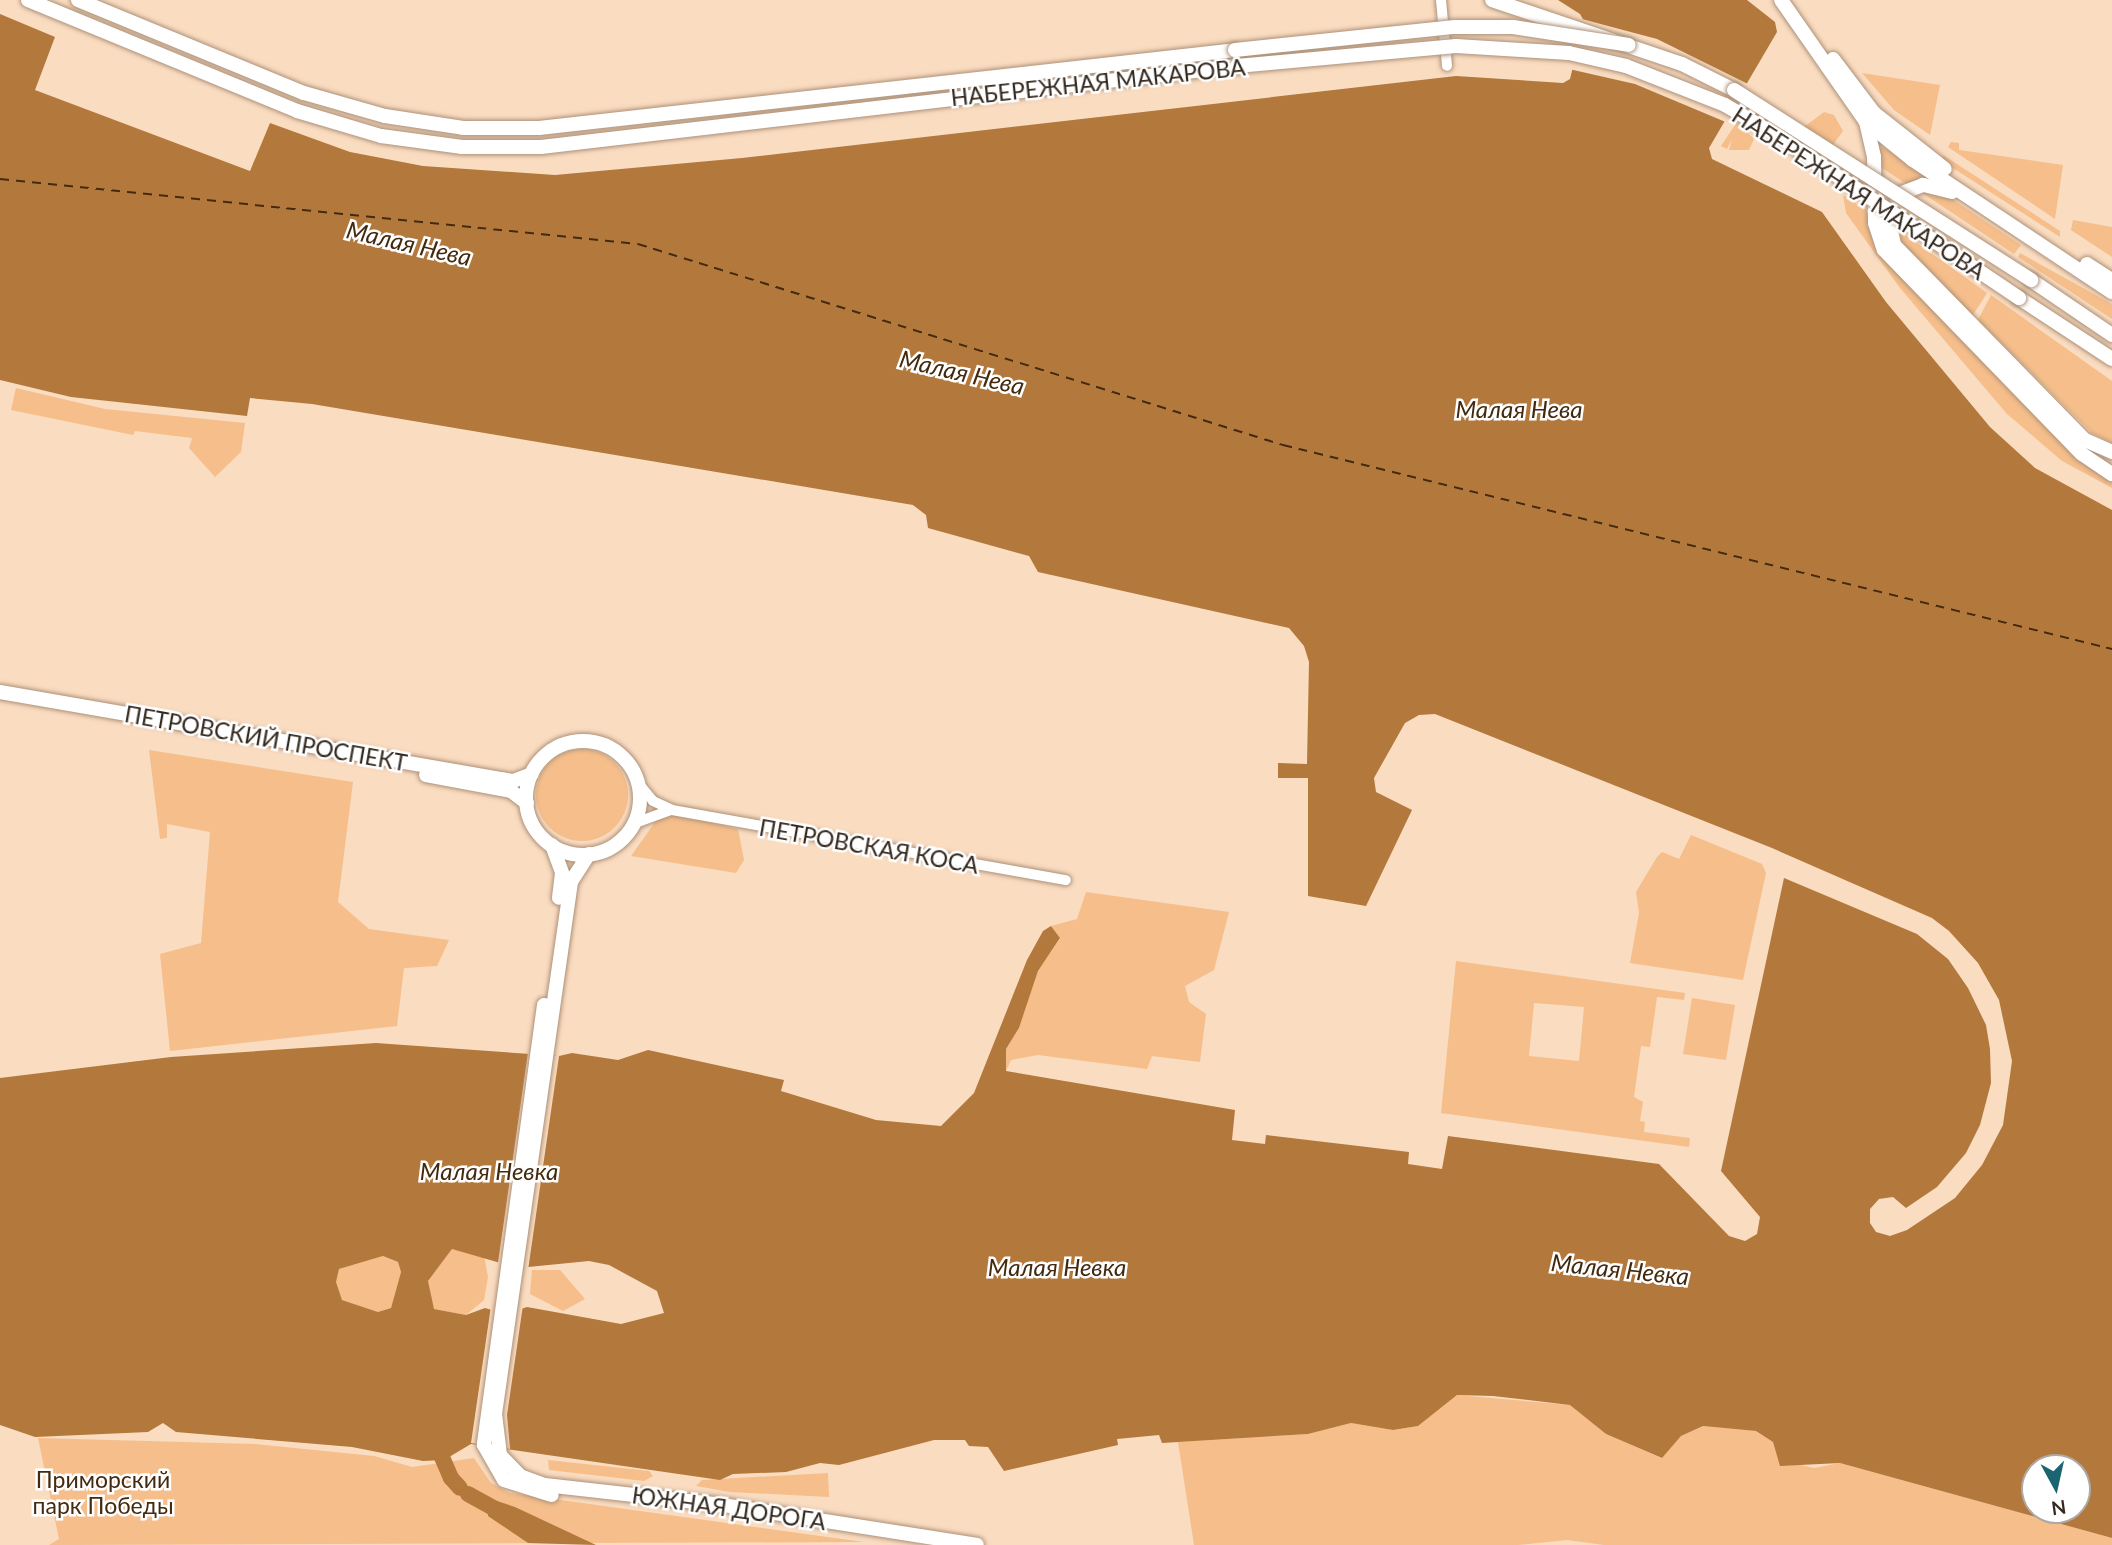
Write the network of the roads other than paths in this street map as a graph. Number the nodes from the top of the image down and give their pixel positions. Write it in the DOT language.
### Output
graph roads {
  1 [pos="28,0"];
  2 [pos="78,0"];
  3 [pos="1441,0"];
  4 [pos="1492,0"];
  5 [pos="1781,0"];
  6 [pos="1793,0"];
  7 [pos="1629,45"];
  8 [pos="1447,66"];
  9 [pos="1866,122"];
  10 [pos="1972,199"];
  11 [pos="2112,280"];
  12 [pos="2112,292"];
  13 [pos="2068,330"];
  14 [pos="2112,335"];
  15 [pos="2112,359"];
  16 [pos="2112,368"];
  17 [pos="2112,452"];
  18 [pos="2112,474"];
  19 [pos="0,692"];
  20 [pos="0,701"];
  21 [pos="532,774"];
  22 [pos="638,783"];
  23 [pos="527,803"];
  24 [pos="672,810"];
  25 [pos="635,823"];
  26 [pos="552,845"];
  27 [pos="589,854"];
  28 [pos="1066,880"];
  29 [pos="542,1054"];
  30 [pos="490,1446"];
  31 [pos="922,1545"];
  32 [pos="977,1545"];
  1 -- 13 [label="main road, НАБЕРЕЖНАЯ МАКАРОВА, bridge"];
  2 -- 7 [label="main road, НАБЕРЕЖНАЯ МАКАРОВА, bridge"];
  3 -- 8 [label="street"];
  4 -- 7 [label="main road, bridge"];
  5 -- 9 [label="main road"];
  6 -- 11 [label="main road"];
  7 -- 14 [label="main road, НАБЕРЕЖНАЯ МАКАРОВА, bridge"];
  9 -- 10 [label="main road"];
  9 -- 18 [label="main road"];
  10 -- 12 [label="main road"];
  10 -- 17 [label="main road"];
  13 -- 15 [label="main road, НАБЕРЕЖНАЯ МАКАРОВА"];
  13 -- 16 [label="main road"];
  19 -- 21 [label="main road, ПЕТРОВСКИЙ ПРОСПЕКТ"];
  20 -- 23 [label="main road, ПЕТРОВСКИЙ ПРОСПЕКТ"];
  21 -- 22 [label="main road"];
  21 -- 23 [label="main road"];
  22 -- 24 [label="street, ПЕТРОВСКАЯ КОСА"];
  22 -- 25 [label="main road"];
  23 -- 26 [label="main road"];
  24 -- 25 [label="street, ПЕТРОВСКАЯ КОСА"];
  24 -- 28 [label="street, ПЕТРОВСКАЯ КОСА"];
  25 -- 27 [label="main road"];
  26 -- 27 [label="main road"];
  26 -- 29 [label="main road"];
  27 -- 29 [label="main road"];
  29 -- 30 [label="main road"];
  30 -- 31 [label="main road, ЮЖНАЯ ДОРОГА"];
  30 -- 32 [label="main road, ЮЖНАЯ ДОРОГА"];
}
